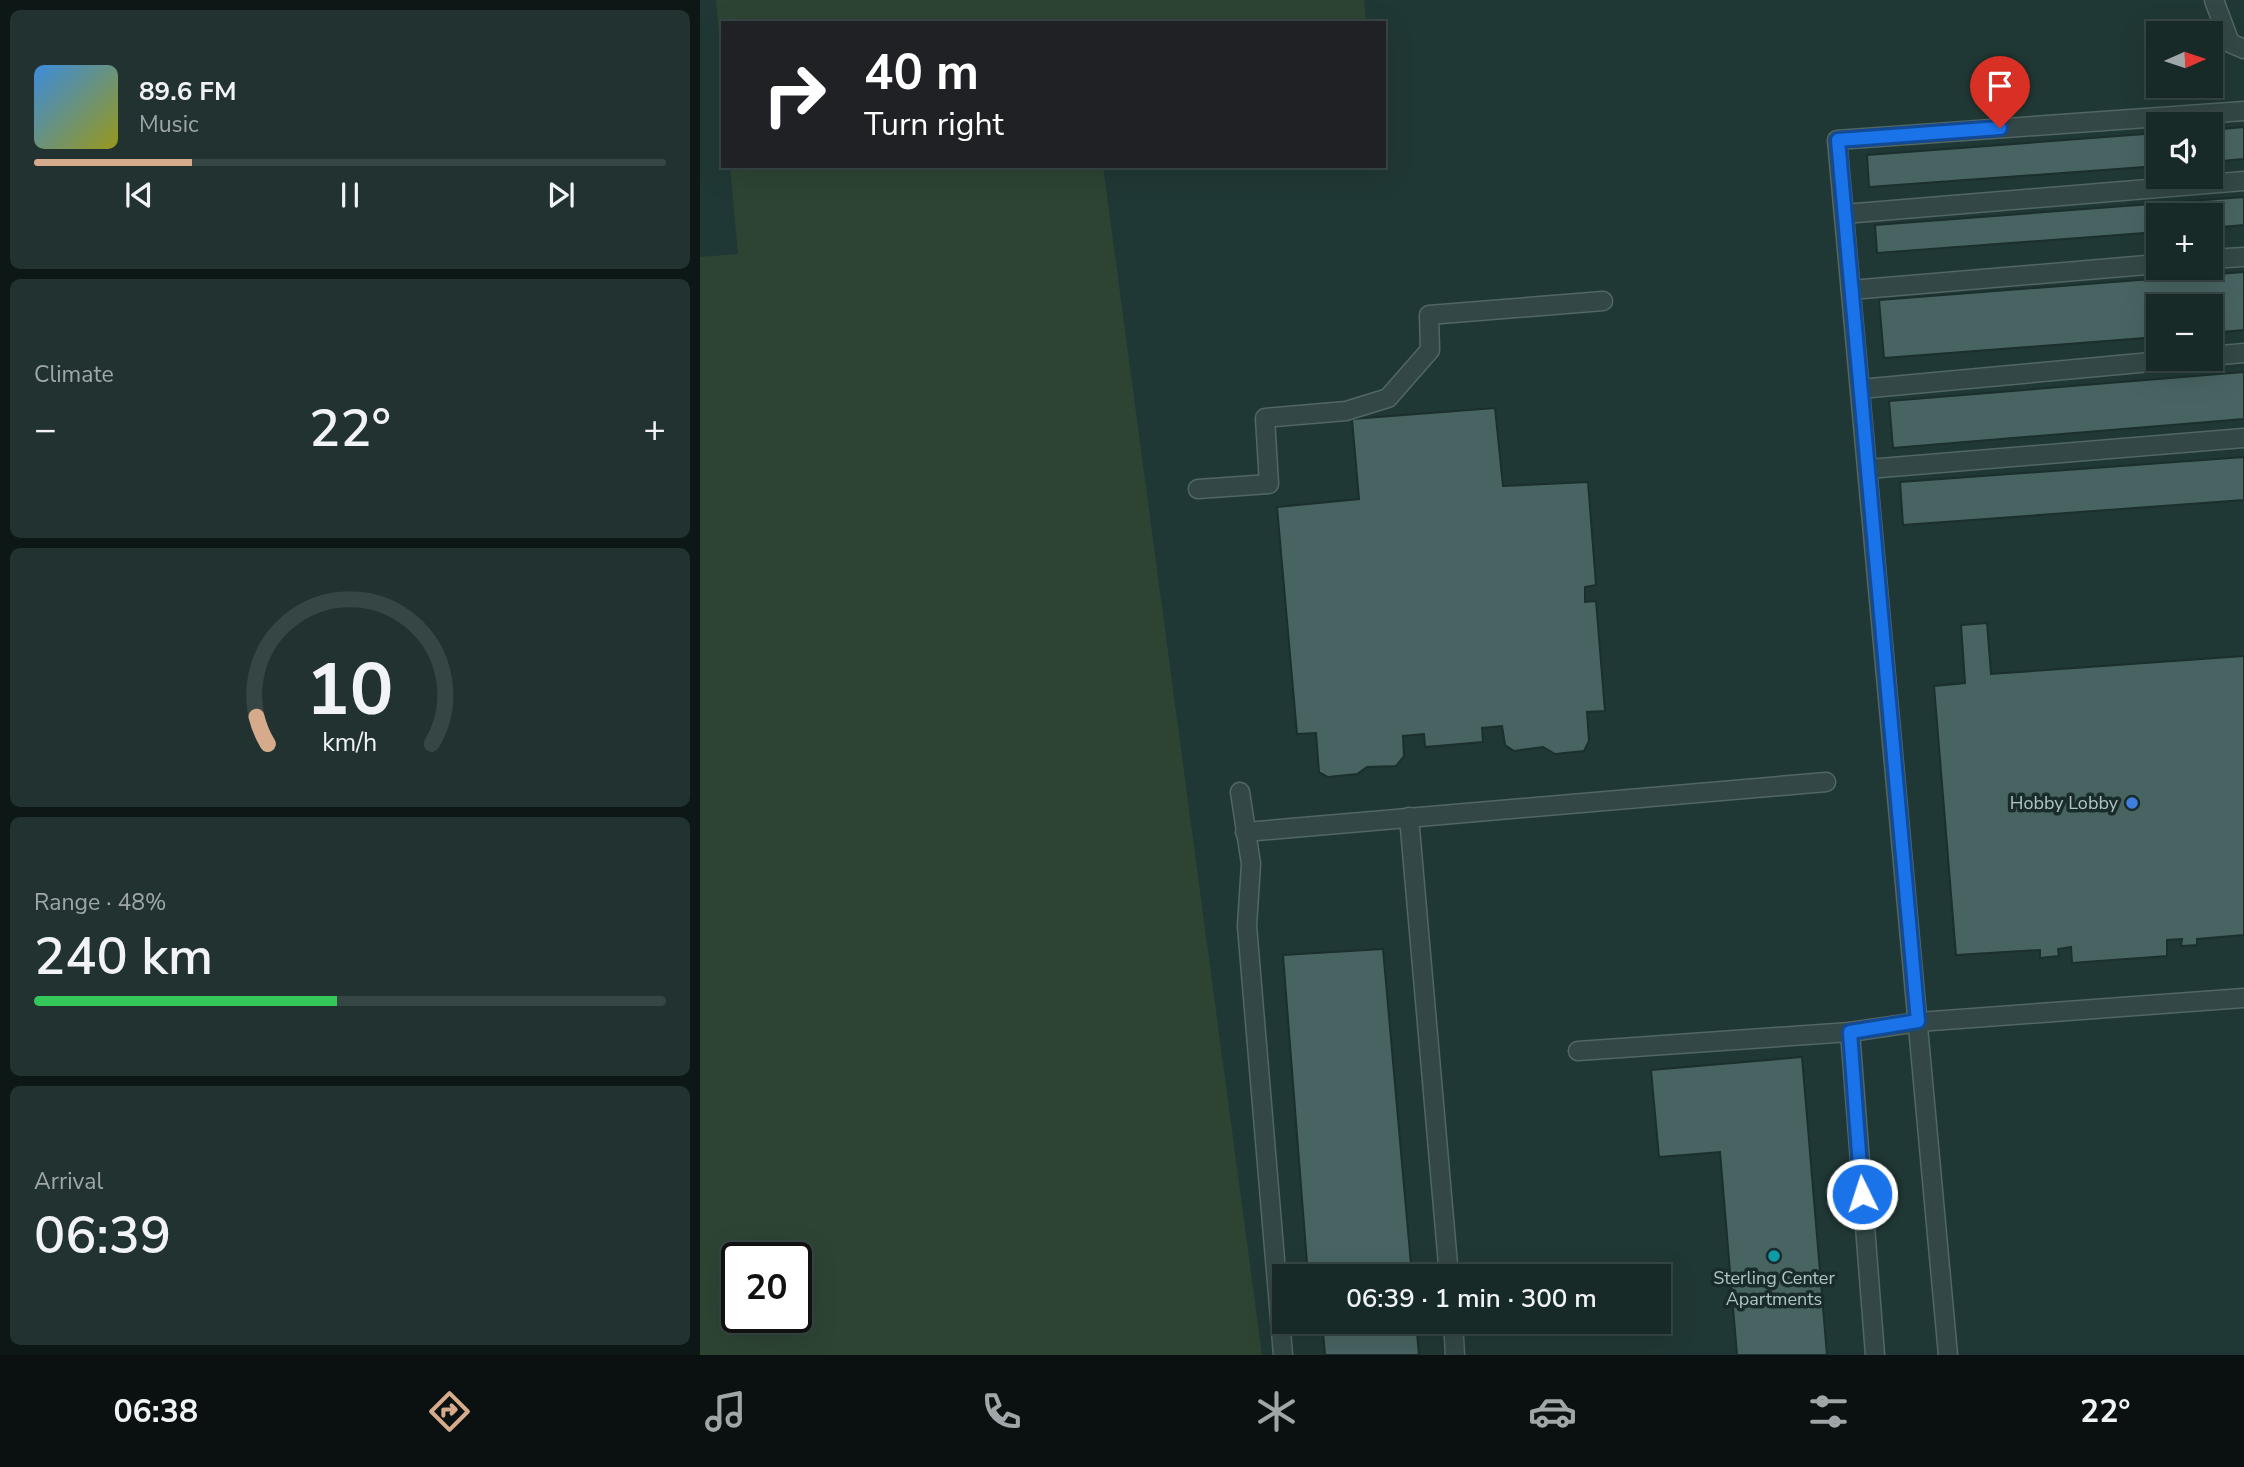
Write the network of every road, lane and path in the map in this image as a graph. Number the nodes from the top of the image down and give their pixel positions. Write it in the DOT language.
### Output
graph roads {
  1 [pos="2214,0"];
  2 [pos="2244,49"];
  3 [pos="2244,111"];
  4 [pos="2244,181"];
  5 [pos="1844,214"];
  6 [pos="2244,257"];
  7 [pos="2223,258"];
  8 [pos="2146,265"];
  9 [pos="1851,290"];
  10 [pos="1603,302"];
  11 [pos="2244,353"];
  12 [pos="2223,355"];
  13 [pos="2146,362"];
  14 [pos="1860,389"];
  15 [pos="2244,438"];
  16 [pos="1868,469"];
  17 [pos="1198,489"];
  18 [pos="1826,782"];
  19 [pos="1240,792"];
  20 [pos="1409,817"];
  21 [pos="1245,832"];
  22 [pos="2244,998"];
  23 [pos="1918,1021"];
  24 [pos="1850,1032"];
  25 [pos="1578,1051"];
  26 [pos="1448,1264"];
  27 [pos="1453,1334"];
  28 [pos="1283,1355"];
  29 [pos="1455,1355"];
  30 [pos="1875,1355"];
  31 [pos="1948,1355"];
  1 -- 2 [label="lane"];
  3 -- 5 [label="lane"];
  4 -- 5 [label="lane"];
  5 -- 9 [label="lane"];
  6 -- 7 [label="lane"];
  8 -- 9 [label="lane"];
  9 -- 14 [label="lane"];
  10 -- 17 [label="lane"];
  11 -- 12 [label="lane"];
  13 -- 14 [label="lane"];
  14 -- 16 [label="lane"];
  15 -- 16 [label="lane"];
  16 -- 23 [label="lane"];
  18 -- 20 [label="lane"];
  19 -- 21 [label="lane"];
  20 -- 21 [label="lane"];
  20 -- 26 [label="lane"];
  21 -- 28 [label="lane"];
  22 -- 23 [label="lane"];
  23 -- 24 [label="lane"];
  23 -- 31 [label="lane"];
  24 -- 25 [label="lane"];
  24 -- 30 [label="lane"];
  27 -- 29 [label="lane"];
}
